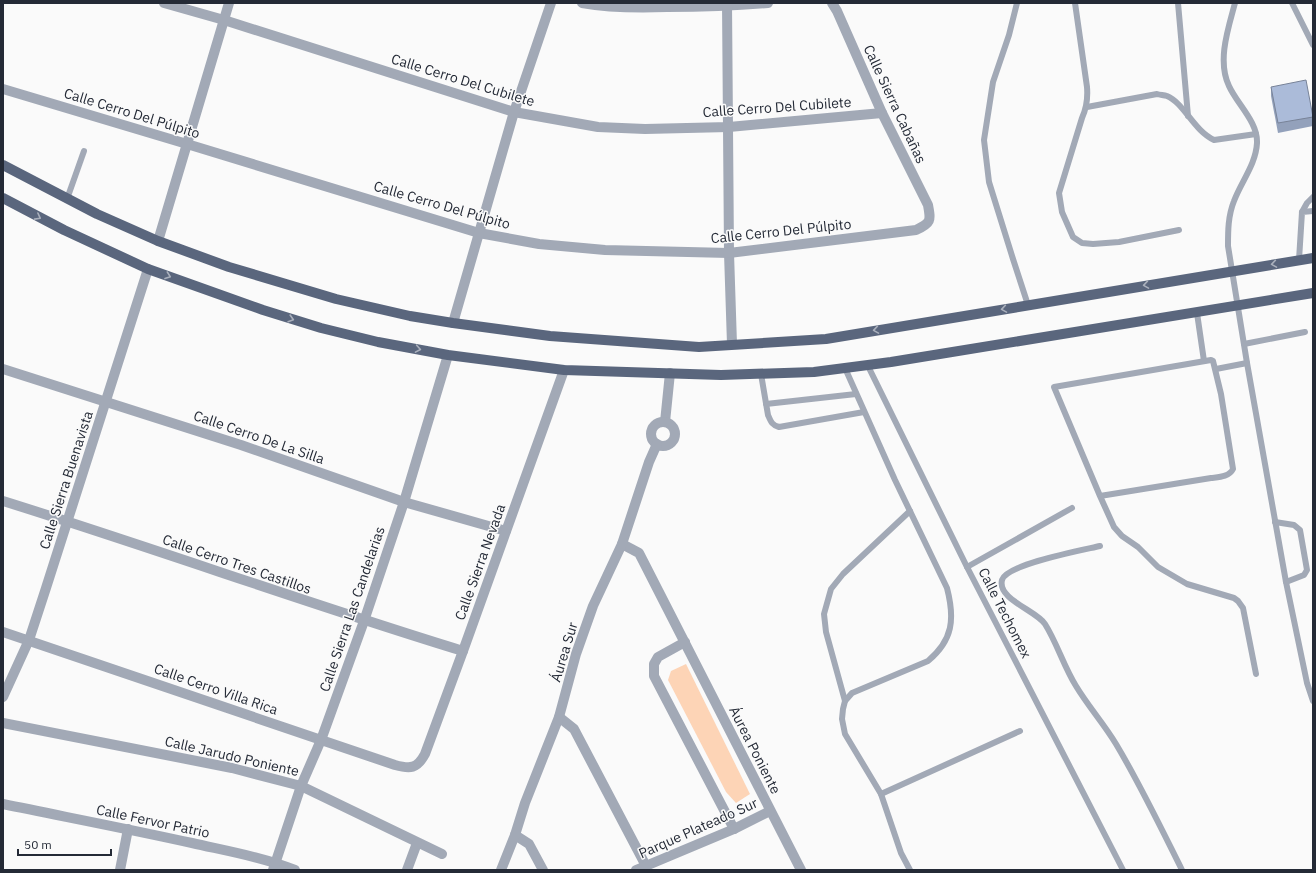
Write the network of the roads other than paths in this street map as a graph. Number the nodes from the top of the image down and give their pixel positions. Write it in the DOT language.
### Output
graph roads {
  1 [pos="164,3"];
  2 [pos="229,3"];
  3 [pos="551,3"];
  4 [pos="582,3"];
  5 [pos="768,3"];
  6 [pos="832,3"];
  7 [pos="1017,3"];
  8 [pos="1075,3"];
  9 [pos="1178,3"];
  10 [pos="1235,3"];
  11 [pos="1292,3"];
  12 [pos="727,5"];
  13 [pos="224,20"];
  14 [pos="1313,44"];
  15 [pos="3,89"];
  16 [pos="1087,107"];
  17 [pos="514,112"];
  18 [pos="882,113"];
  19 [pos="1188,116"];
  20 [pos="729,127"];
  21 [pos="1256,134"];
  22 [pos="187,144"];
  23 [pos="84,150"];
  24 [pos="3,166"];
  25 [pos="1313,197"];
  26 [pos="3,198"];
  27 [pos="67,199"];
  28 [pos="1313,211"];
  29 [pos="1302,212"];
  30 [pos="931,218"];
  31 [pos="1179,230"];
  32 [pos="479,233"];
  33 [pos="158,241"];
  34 [pos="729,253"];
  35 [pos="1313,258"];
  36 [pos="1299,260"];
  37 [pos="148,269"];
  38 [pos="1232,271"];
  39 [pos="1313,293"];
  40 [pos="1028,305"];
  41 [pos="1237,306"];
  42 [pos="1197,313"];
  43 [pos="453,323"];
  44 [pos="1305,332"];
  45 [pos="732,344"];
  46 [pos="1244,344"];
  47 [pos="448,354"];
  48 [pos="1204,361"];
  49 [pos="1247,363"];
  50 [pos="868,366"];
  51 [pos="845,368"];
  52 [pos="3,369"];
  53 [pos="1216,369"];
  54 [pos="564,370"];
  55 [pos="670,373"];
  56 [pos="761,374"];
  57 [pos="856,394"];
  58 [pos="106,401"];
  59 [pos="766,404"];
  60 [pos="864,412"];
  61 [pos="665,422"];
  62 [pos="657,444"];
  63 [pos="1100,496"];
  64 [pos="3,501"];
  65 [pos="404,502"];
  66 [pos="1072,508"];
  67 [pos="910,511"];
  68 [pos="68,521"];
  69 [pos="1275,522"];
  70 [pos="506,532"];
  71 [pos="622,544"];
  72 [pos="1100,546"];
  73 [pos="967,567"];
  74 [pos="1286,582"];
  75 [pos="364,621"];
  76 [pos="3,632"];
  77 [pos="29,640"];
  78 [pos="685,642"];
  79 [pos="463,651"];
  80 [pos="1256,674"];
  81 [pos="3,698"];
  82 [pos="845,701"];
  83 [pos="1313,701"];
  84 [pos="559,717"];
  85 [pos="3,723"];
  86 [pos="1020,731"];
  87 [pos="321,740"];
  88 [pos="420,762"];
  89 [pos="302,786"];
  90 [pos="881,794"];
  91 [pos="3,804"];
  92 [pos="770,811"];
  93 [pos="128,829"];
  94 [pos="734,829"];
  95 [pos="514,835"];
  96 [pos="417,843"];
  97 [pos="442,854"];
  98 [pos="274,866"];
  99 [pos="646,866"];
  100 [pos="120,870"];
  101 [pos="295,870"];
  102 [pos="406,870"];
  103 [pos="501,870"];
  104 [pos="543,870"];
  105 [pos="636,870"];
  106 [pos="801,870"];
  107 [pos="910,870"];
  108 [pos="1123,870"];
  109 [pos="1182,870"];
  1 -- 13 [label="street, Calle Cerro Del Cubilete"];
  2 -- 13 [label="street"];
  3 -- 17 [label="street"];
  4 -- 12 [label="street"];
  5 -- 12 [label="street"];
  6 -- 18 [label="street, Calle Sierra Cabañas"];
  7 -- 40 [label="lane"];
  8 -- 16 [label="lane"];
  9 -- 19 [label="lane"];
  10 -- 21 [label="lane"];
  11 -- 14 [label="lane"];
  12 -- 20 [label="street"];
  13 -- 17 [label="street, Calle Cerro Del Cubilete"];
  13 -- 22 [label="street"];
  15 -- 22 [label="street, Calle Cerro Del Púlpito"];
  16 -- 19 [label="lane"];
  16 -- 31 [label="lane"];
  17 -- 20 [label="street, Calle Cerro Del Cubilete"];
  17 -- 32 [label="street"];
  18 -- 20 [label="street, Calle Cerro Del Cubilete"];
  18 -- 30 [label="street, Calle Sierra Cabañas"];
  19 -- 21 [label="lane"];
  20 -- 34 [label="street"];
  21 -- 38 [label="lane"];
  22 -- 32 [label="street, Calle Cerro Del Púlpito"];
  22 -- 33 [label="street"];
  23 -- 27 [label="lane"];
  24 -- 27 [label="main road"];
  25 -- 29 [label="lane"];
  26 -- 37 [label="main road, one-way"];
  27 -- 33 [label="main road"];
  28 -- 29 [label="lane"];
  29 -- 36 [label="lane"];
  30 -- 34 [label="street, Calle Cerro Del Púlpito"];
  32 -- 34 [label="street, Calle Cerro Del Púlpito"];
  32 -- 43 [label="street"];
  33 -- 43 [label="main road"];
  34 -- 45 [label="street"];
  35 -- 36 [label="main road"];
  36 -- 38 [label="main road, one-way"];
  37 -- 47 [label="main road, one-way"];
  37 -- 58 [label="street, Calle Sierra Buenavista"];
  38 -- 40 [label="main road, one-way"];
  38 -- 41 [label="lane"];
  39 -- 41 [label="main road"];
  40 -- 45 [label="main road, one-way"];
  41 -- 42 [label="main road"];
  41 -- 46 [label="lane"];
  42 -- 48 [label="lane"];
  42 -- 50 [label="main road"];
  43 -- 45 [label="main road"];
  44 -- 46 [label="lane"];
  46 -- 49 [label="lane"];
  47 -- 54 [label="main road"];
  47 -- 65 [label="street, Calle Sierra Las Candelarias"];
  48 -- 53 [label="lane"];
  48 -- 63 [label="lane"];
  49 -- 53 [label="lane"];
  49 -- 69 [label="lane"];
  50 -- 51 [label="main road"];
  50 -- 73 [label="lane, Calle Techomex"];
  51 -- 56 [label="main road"];
  51 -- 57 [label="lane"];
  52 -- 58 [label="street, Calle Cerro De La Silla"];
  53 -- 63 [label="lane"];
  54 -- 55 [label="main road"];
  54 -- 70 [label="street, Calle Sierra Nevada"];
  55 -- 56 [label="main road"];
  55 -- 61 [label="street"];
  56 -- 59 [label="lane"];
  57 -- 59 [label="lane"];
  57 -- 60 [label="lane"];
  58 -- 65 [label="street, Calle Cerro De La Silla"];
  58 -- 68 [label="street, Calle Sierra Buenavista"];
  59 -- 60 [label="lane"];
  60 -- 67 [label="lane"];
  61 -- 62 [label="street"];
  61 -- 62 [label="street"];
  62 -- 71 [label="street, Áurea Sur"];
  63 -- 80 [label="lane"];
  64 -- 68 [label="street, Calle Cerro Tres Castillos"];
  65 -- 70 [label="street, Calle Cerro De La Silla"];
  65 -- 75 [label="street, Calle Sierra Las Candelarias"];
  66 -- 73 [label="lane"];
  67 -- 82 [label="lane"];
  67 -- 82 [label="lane"];
  68 -- 75 [label="street, Calle Cerro Tres Castillos"];
  68 -- 77 [label="street, Calle Sierra Buenavista"];
  69 -- 74 [label="lane"];
  69 -- 74 [label="lane"];
  70 -- 79 [label="street, Calle Sierra Nevada"];
  71 -- 78 [label="street, Áurea Poniente"];
  71 -- 84 [label="street, Áurea Sur"];
  72 -- 109 [label="lane"];
  73 -- 108 [label="lane, Calle Techomex"];
  74 -- 83 [label="lane"];
  75 -- 79 [label="street, Calle Cerro Tres Castillos"];
  75 -- 87 [label="street, Calle Sierra Las Candelarias"];
  76 -- 77 [label="street, Calle Cerro Villa Rica"];
  77 -- 81 [label="street, Calle Sierra Buenavista"];
  77 -- 87 [label="street, Calle Cerro Villa Rica"];
  78 -- 92 [label="street, Áurea Poniente"];
  78 -- 94 [label="street"];
  79 -- 88 [label="street, Calle Sierra Nevada"];
  82 -- 90 [label="lane"];
  84 -- 95 [label="street, Áurea Sur"];
  84 -- 99 [label="street"];
  85 -- 89 [label="street, Calle Jarudo Poniente"];
  86 -- 90 [label="lane"];
  87 -- 88 [label="street, Calle Cerro Villa Rica"];
  87 -- 89 [label="street, Calle Sierra Las Candelarias"];
  89 -- 96 [label="street, Calle Jarudo Poniente"];
  89 -- 98 [label="street, Calle Sierra Las Candelarias"];
  90 -- 107 [label="lane"];
  91 -- 93 [label="street, Calle Fervor Patrio"];
  92 -- 94 [label="street, Parque Plateado Sur"];
  92 -- 106 [label="street, Áurea Poniente"];
  93 -- 98 [label="street, Calle Fervor Patrio"];
  93 -- 100 [label="street"];
  94 -- 99 [label="street, Parque Plateado Sur"];
  95 -- 103 [label="street, Áurea Sur"];
  95 -- 104 [label="street"];
  96 -- 97 [label="street, Calle Jarudo Poniente"];
  96 -- 102 [label="street"];
  98 -- 101 [label="street, Calle Fervor Patrio"];
  99 -- 105 [label="street, Parque Plateado Sur"];
}
